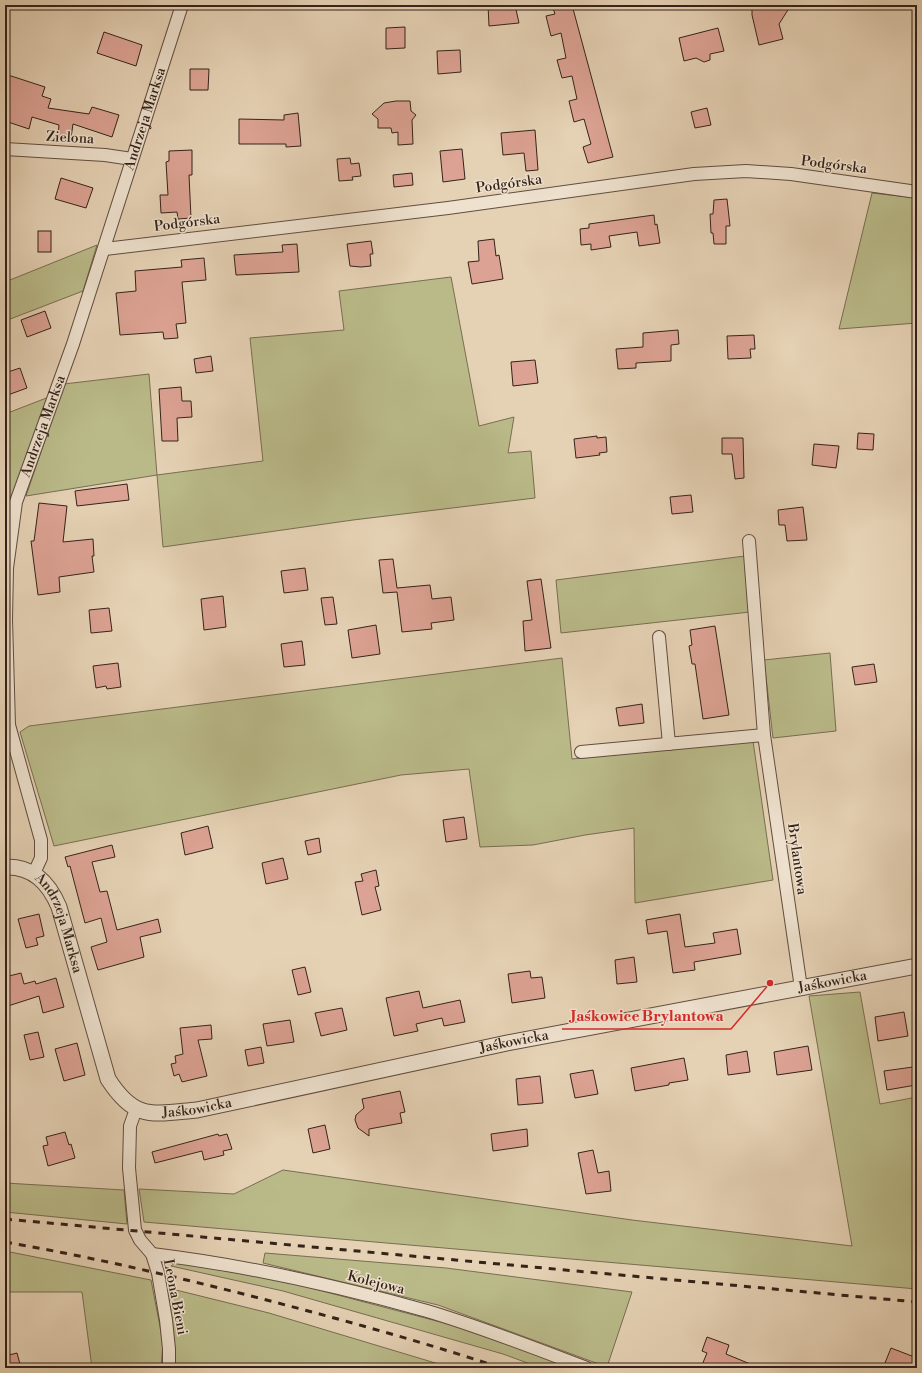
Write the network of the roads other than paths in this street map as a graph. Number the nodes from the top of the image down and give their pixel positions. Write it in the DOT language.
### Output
graph roads {
  1 [pos="182,5"];
  2 [pos="5,149"];
  3 [pos="132,159"];
  4 [pos="917,192"];
  5 [pos="105,249"];
  6 [pos="749,542"];
  7 [pos="6,568"];
  8 [pos="659,637"];
  9 [pos="764,735"];
  10 [pos="669,744"];
  11 [pos="581,752"];
  12 [pos="5,867"];
  13 [pos="34,873"];
  14 [pos="917,966"];
  15 [pos="801,988"];
  16 [pos="136,1109"];
  17 [pos="152,1254"];
  18 [pos="169,1368"];
  19 [pos="587,1368"];
  1 -- 3 [label="street, Andrzeja Marksa"];
  2 -- 3 [label="street, Zielona"];
  3 -- 5 [label="street, Andrzeja Marksa"];
  4 -- 5 [label="street, Podgórska"];
  5 -- 7 [label="street, Andrzeja Marksa"];
  6 -- 9 [label="street, Brylantowa"];
  7 -- 13 [label="street, Andrzeja Marksa"];
  8 -- 10 [label="street"];
  9 -- 10 [label="street"];
  9 -- 15 [label="street, Brylantowa"];
  10 -- 11 [label="street"];
  12 -- 13 [label="street"];
  13 -- 16 [label="street, Andrzeja Marksa"];
  14 -- 15 [label="street, Jaśkowicka"];
  15 -- 16 [label="street, Jaśkowicka"];
  16 -- 17 [label="street, Leona Bieni"];
  17 -- 18 [label="street, Leona Bieni"];
  17 -- 19 [label="street, Kolejowa"];
}
